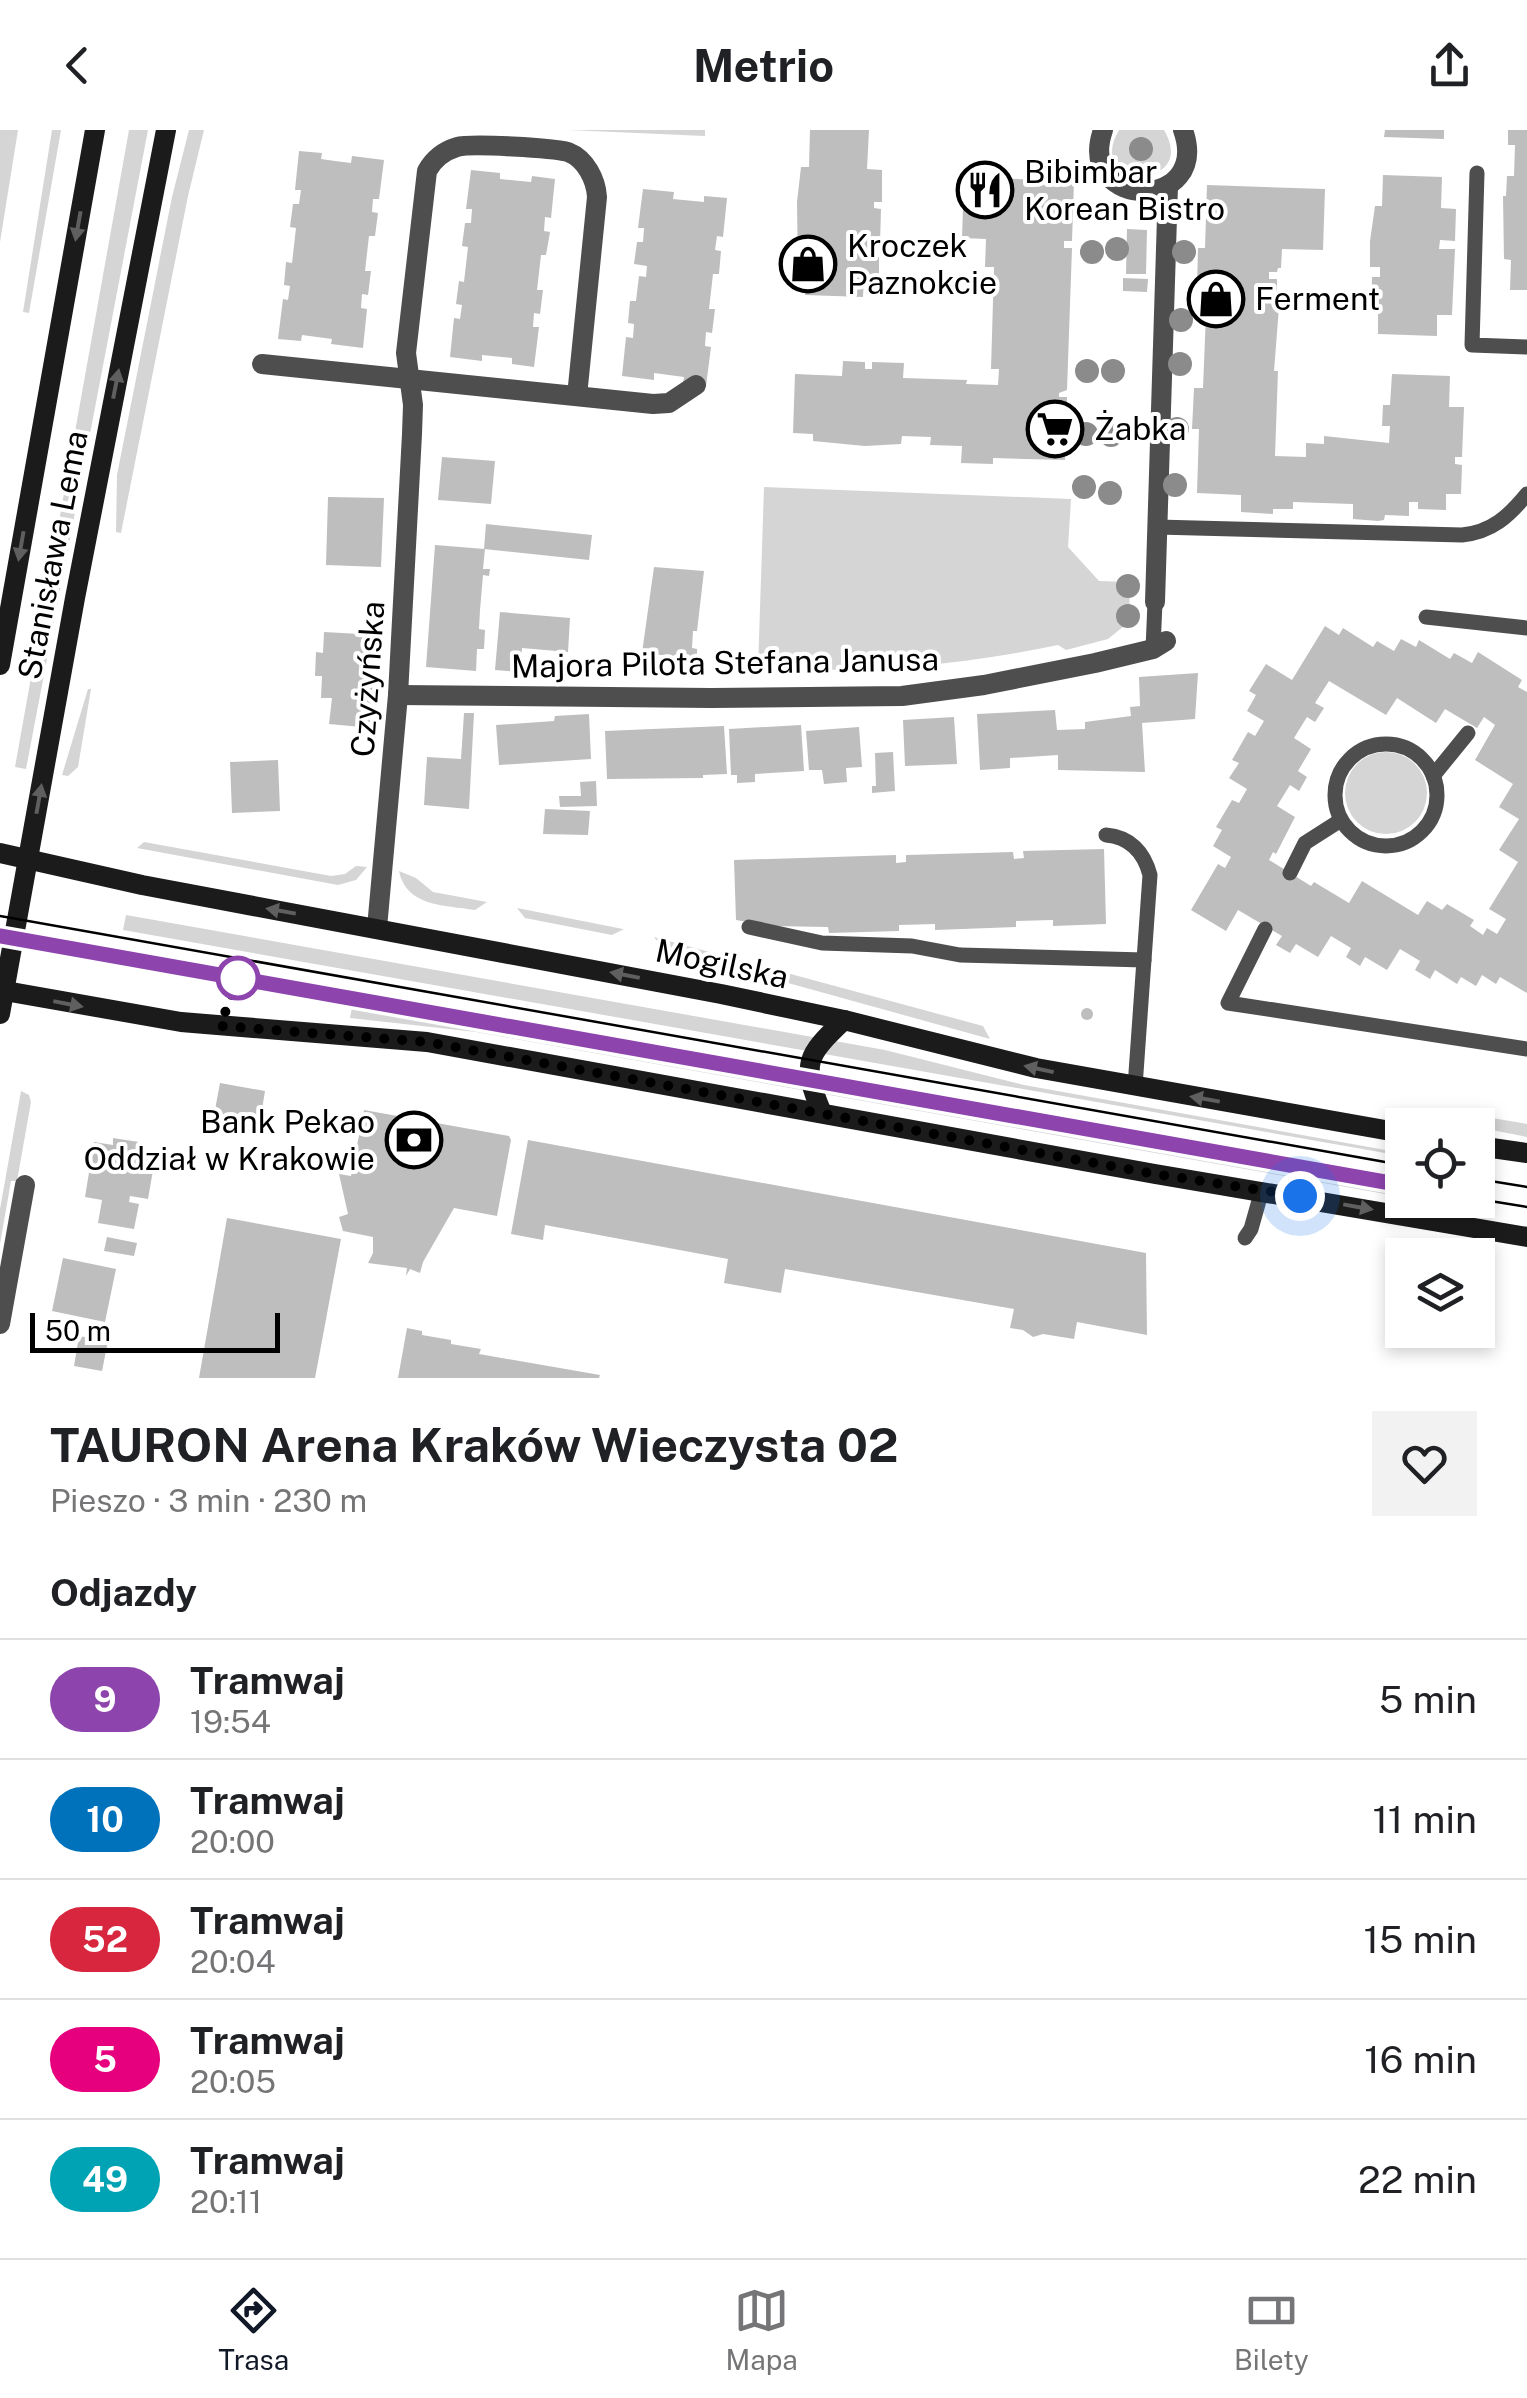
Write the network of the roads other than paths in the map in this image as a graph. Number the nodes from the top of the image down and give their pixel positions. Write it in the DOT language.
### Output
graph roads {
  1 [pos="95,130"];
  2 [pos="166,130"];
  3 [pos="1104,130"];
  4 [pos="1183,130"];
  5 [pos="1477,173"];
  6 [pos="1168,185"];
  7 [pos="1527,347"];
  8 [pos="262,364"];
  9 [pos="410,380"];
  10 [pos="696,385"];
  11 [pos="576,396"];
  12 [pos="1527,494"];
  13 [pos="1157,527"];
  14 [pos="1155,602"];
  15 [pos="1426,618"];
  16 [pos="1527,628"];
  17 [pos="1160,645"];
  18 [pos="0,666"];
  19 [pos="398,695"];
  20 [pos="1468,732"];
  21 [pos="1432,776"];
  22 [pos="1341,820"];
  23 [pos="1106,835"];
  24 [pos="0,853"];
  25 [pos="28,858"];
  26 [pos="1290,873"];
  27 [pos="749,927"];
  28 [pos="377,928"];
  29 [pos="1265,930"];
  30 [pos="1144,960"];
  31 [pos="2,991"];
  32 [pos="0,1014"];
  33 [pos="844,1020"];
  34 [pos="1527,1049"];
  35 [pos="1135,1087"];
  36 [pos="822,1112"];
  37 [pos="1385,1130"];
  38 [pos="1495,1148"];
  39 [pos="1527,1153"];
  40 [pos="25,1185"];
  41 [pos="1262,1190"];
  42 [pos="1527,1237"];
  43 [pos="1245,1238"];
  44 [pos="0,1324"];
  1 -- 18 [label="main road, Stanisława Lema, one-way"];
  25 -- 2 [label="main road, Stanisława Lema, one-way"];
  3 -- 6 [label="street"];
  4 -- 6 [label="street"];
  5 -- 7 [label="lane"];
  6 -- 13 [label="street"];
  8 -- 9 [label="street"];
  9 -- 11 [label="street"];
  9 -- 11 [label="street, Czyżyńska"];
  9 -- 19 [label="street, Czyżyńska"];
  10 -- 11 [label="street"];
  12 -- 13 [label="lane"];
  13 -- 14 [label="street"];
  14 -- 17 [label="lane"];
  15 -- 16 [label="lane"];
  17 -- 19 [label="street, Majora Pilota Stefana Janusa"];
  19 -- 28 [label="street, Czyżyńska"];
  20 -- 21 [label="lane"];
  21 -- 22 [label="lane"];
  21 -- 22 [label="lane"];
  22 -- 26 [label="lane"];
  23 -- 30 [label="lane"];
  24 -- 25 [label="main road, Mogilska"];
  28 -- 25 [label="main road, Mogilska, one-way"];
  25 -- 31 [label="main road, Stanisława Lema"];
  27 -- 30 [label="lane"];
  33 -- 28 [label="main road, Mogilska, one-way"];
  29 -- 34 [label="lane"];
  30 -- 35 [label="lane"];
  31 -- 32 [label="main road, Stanisława Lema"];
  31 -- 36 [label="main road, one-way"];
  35 -- 33 [label="main road, Mogilska, one-way"];
  33 -- 36 [label="main road"];
  37 -- 35 [label="main road, Mogilska, one-way"];
  36 -- 41 [label="main road"];
  38 -- 39 [label="main road"];
  40 -- 44 [label="street"];
  41 -- 42 [label="main road, one-way"];
  41 -- 43 [label="lane"];
}
